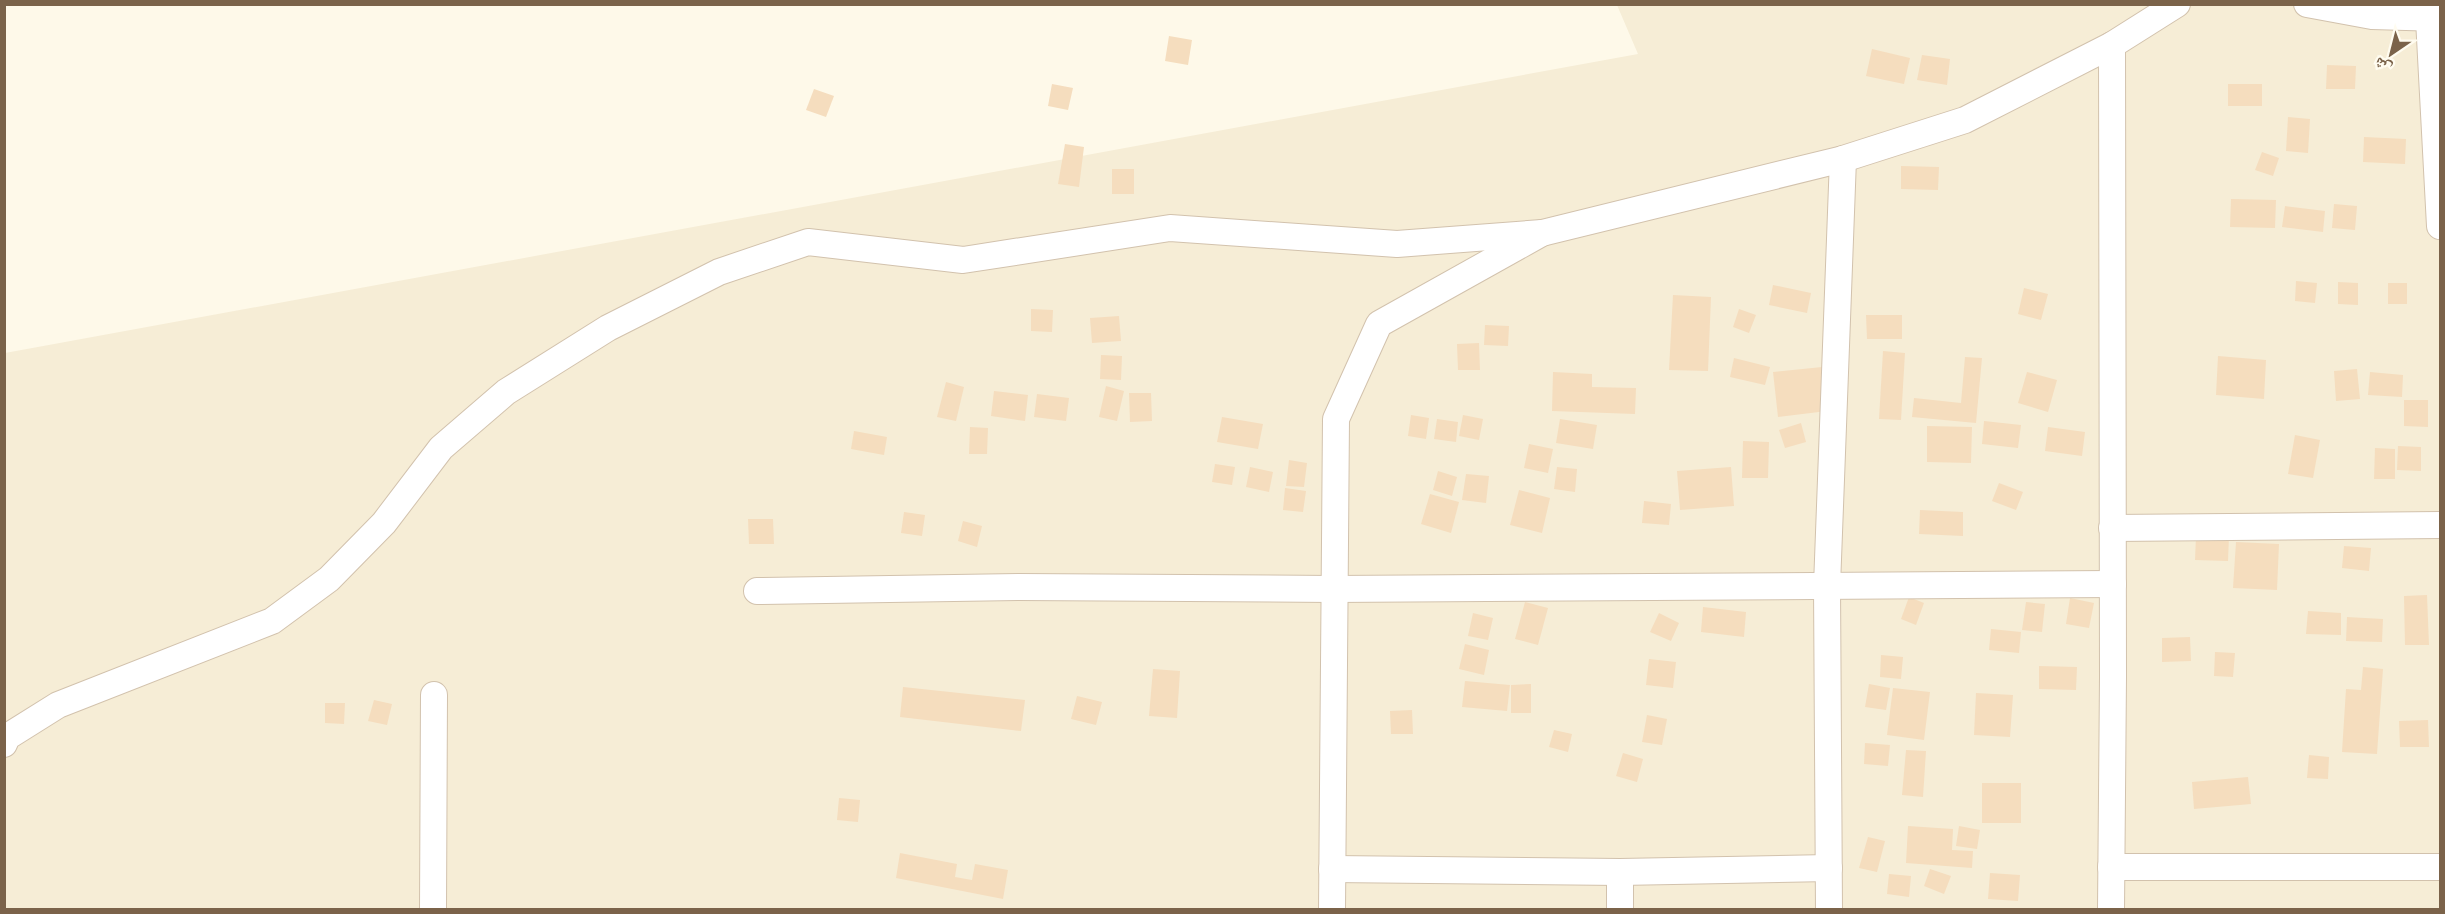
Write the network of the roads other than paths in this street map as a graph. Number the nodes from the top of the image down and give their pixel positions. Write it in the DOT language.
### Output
graph roads {
  1 [pos="2177,4"];
  2 [pos="2307,4"];
  3 [pos="2435,18"];
  4 [pos="2112,45"];
  5 [pos="1843,159"];
  6 [pos="2440,226"];
  7 [pos="1542,233"];
  8 [pos="2440,525"];
  9 [pos="2112,528"];
  10 [pos="2113,584"];
  11 [pos="1827,586"];
  12 [pos="1333,589"];
  13 [pos="757,591"];
  14 [pos="434,696"];
  15 [pos="4,744"];
  16 [pos="2111,867"];
  17 [pos="2440,867"];
  18 [pos="1829,868"];
  19 [pos="1332,869"];
  20 [pos="1620,872"];
  21 [pos="433,909"];
  22 [pos="1332,909"];
  23 [pos="1620,909"];
  24 [pos="1829,909"];
  25 [pos="2111,909"];
  1 -- 4 [label="street"];
  2 -- 3 [label="street"];
  3 -- 6 [label="street"];
  4 -- 5 [label="street"];
  4 -- 9 [label="street"];
  5 -- 7 [label="street"];
  5 -- 11 [label="street"];
  7 -- 12 [label="street"];
  7 -- 15 [label="street"];
  8 -- 9 [label="street"];
  9 -- 10 [label="street"];
  10 -- 11 [label="street"];
  10 -- 16 [label="street"];
  11 -- 12 [label="street"];
  11 -- 18 [label="street"];
  12 -- 13 [label="street"];
  12 -- 19 [label="street"];
  14 -- 21 [label="street"];
  16 -- 17 [label="street"];
  16 -- 25 [label="street"];
  18 -- 20 [label="street"];
  18 -- 24 [label="street"];
  19 -- 20 [label="street"];
  19 -- 22 [label="street"];
  20 -- 23 [label="street"];
}
